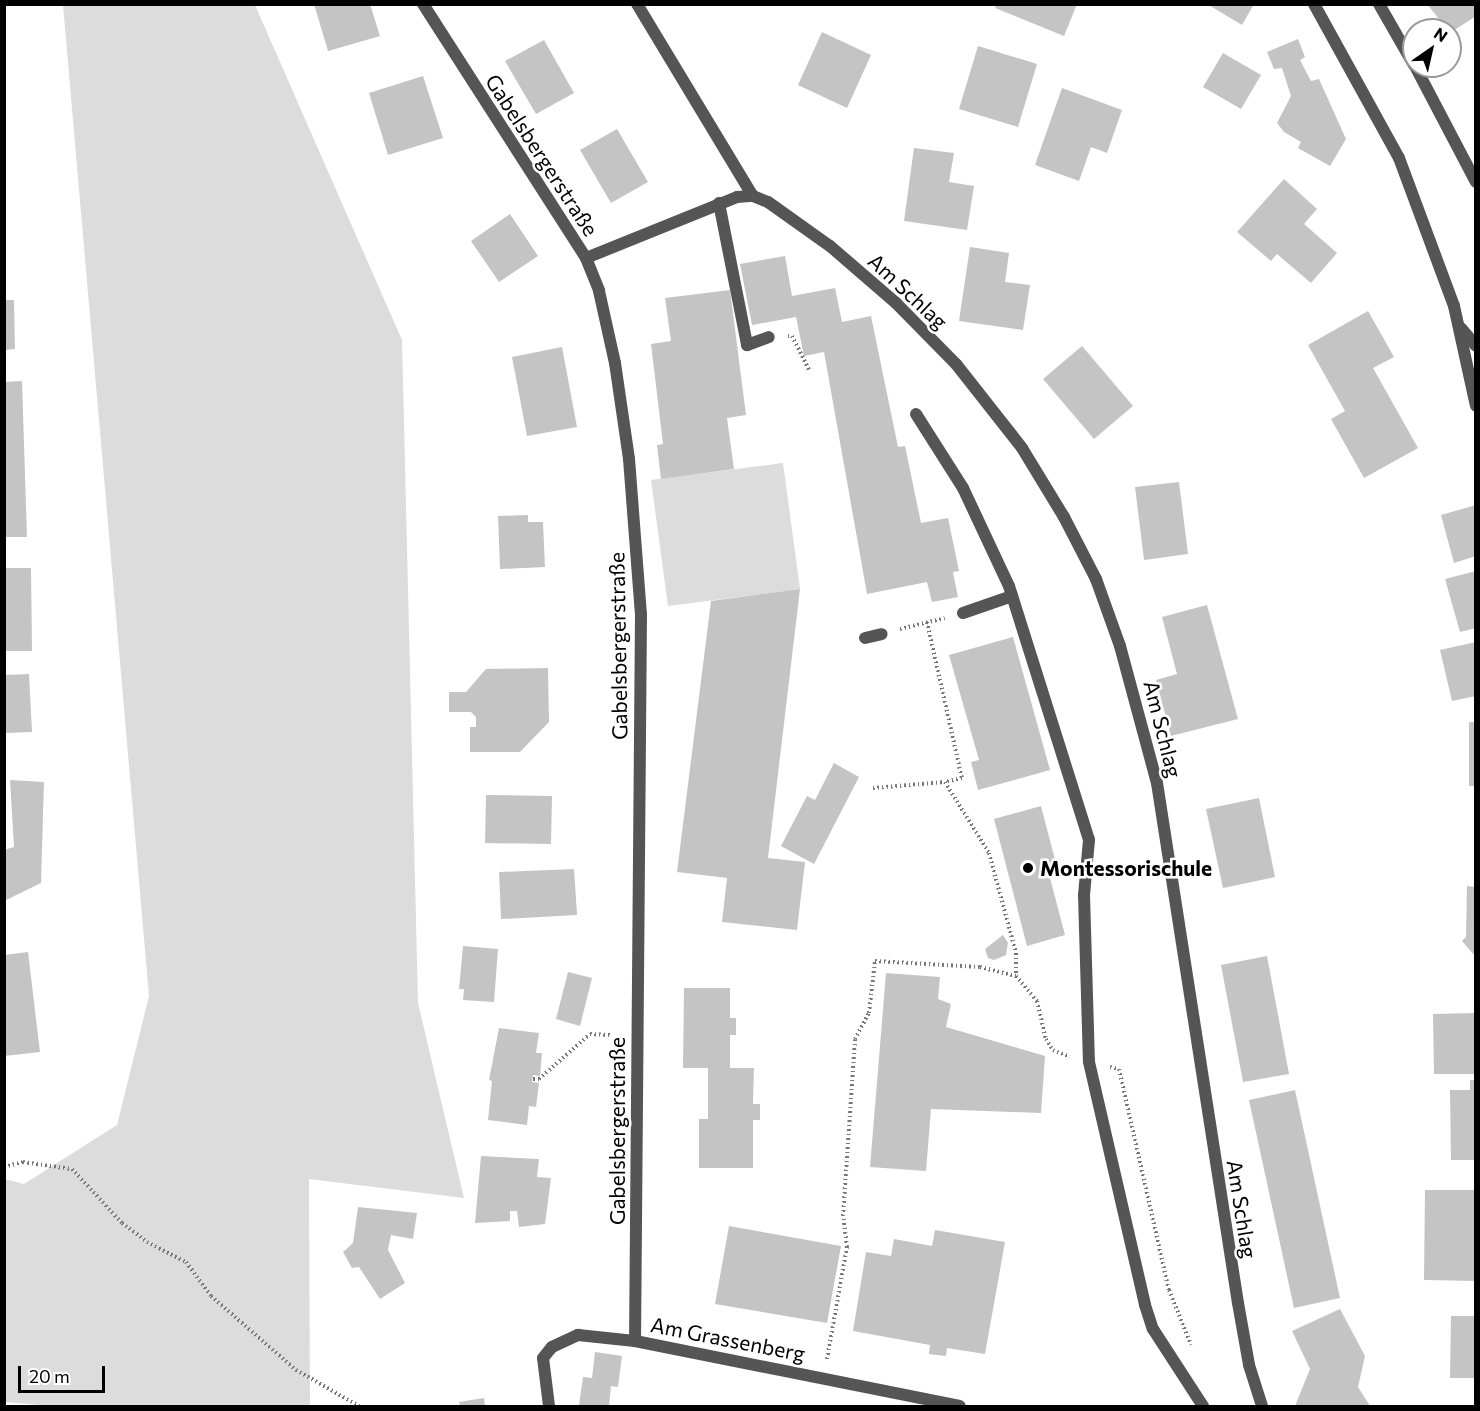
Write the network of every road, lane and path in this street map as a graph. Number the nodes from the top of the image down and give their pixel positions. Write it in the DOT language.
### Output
graph roads {
  1 [pos="423,4"];
  2 [pos="637,4"];
  3 [pos="1314,4"];
  4 [pos="1379,4"];
  5 [pos="1402,44"];
  6 [pos="1421,78"];
  7 [pos="1476,182"];
  8 [pos="753,196"];
  9 [pos="719,203"];
  10 [pos="586,258"];
  11 [pos="1458,325"];
  12 [pos="769,337"];
  13 [pos="1476,346"];
  14 [pos="810,372"];
  15 [pos="1476,406"];
  16 [pos="916,414"];
  17 [pos="1012,596"];
  18 [pos="963,613"];
  19 [pos="927,622"];
  20 [pos="882,634"];
  21 [pos="865,638"];
  22 [pos="945,782"];
  23 [pos="873,788"];
  24 [pos="1016,976"];
  25 [pos="610,1035"];
  26 [pos="1089,1062"];
  27 [pos="533,1078"];
  28 [pos="4,1167"];
  29 [pos="635,1341"];
  30 [pos="1194,1353"];
  31 [pos="824,1377"];
  32 [pos="925,1402"];
  33 [pos="359,1407"];
  34 [pos="549,1407"];
  35 [pos="960,1407"];
  36 [pos="1203,1407"];
  37 [pos="1262,1407"];
  1 -- 10 [label="street, Gabelsbergerstraße"];
  2 -- 8 [label="street"];
  3 -- 11 [label="street"];
  4 -- 5 [label="street"];
  6 -- 7 [label="street"];
  8 -- 9 [label="street"];
  8 -- 37 [label="street, Am Schlag"];
  9 -- 10 [label="street"];
  9 -- 12 [label="street"];
  10 -- 29 [label="street, Gabelsbergerstraße"];
  11 -- 13 [label="street"];
  11 -- 15 [label="street"];
  12 -- 14 [label="path"];
  16 -- 17 [label="street"];
  17 -- 18 [label="street"];
  17 -- 26 [label="street"];
  18 -- 19 [label="path"];
  19 -- 20 [label="path"];
  19 -- 22 [label="path"];
  20 -- 21 [label="street"];
  22 -- 23 [label="path"];
  22 -- 24 [label="path"];
  24 -- 26 [label="path"];
  24 -- 31 [label="path"];
  25 -- 27 [label="path"];
  26 -- 30 [label="path"];
  26 -- 36 [label="street"];
  28 -- 33 [label="path"];
  29 -- 31 [label="street, Am Grassenberg"];
  29 -- 34 [label="street, Am Grassenberg"];
  31 -- 32 [label="street, Am Grassenberg"];
  32 -- 35 [label="street, Am Grassenberg"];
}
